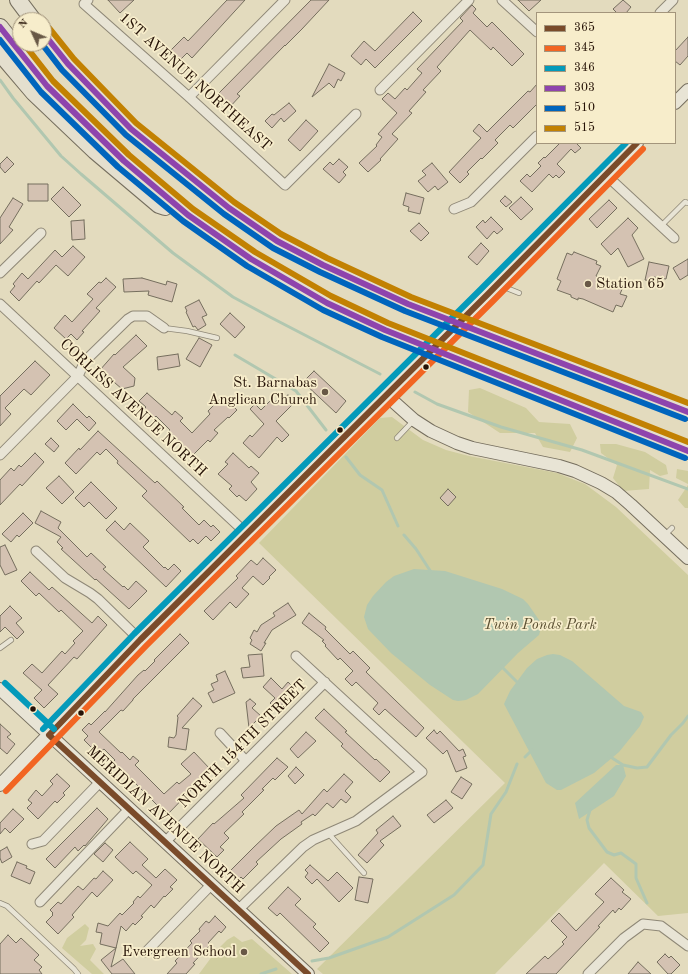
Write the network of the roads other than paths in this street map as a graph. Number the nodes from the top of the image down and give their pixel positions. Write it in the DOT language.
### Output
graph roads {
  1 [pos="18,0"];
  2 [pos="24,0"];
  3 [pos="285,0"];
  4 [pos="469,0"];
  5 [pos="502,0"];
  6 [pos="673,0"];
  7 [pos="86,2"];
  8 [pos="28,12"];
  9 [pos="30,12"];
  10 [pos="661,12"];
  11 [pos="0,27"];
  12 [pos="536,31"];
  13 [pos="52,44"];
  14 [pos="0,53"];
  15 [pos="380,90"];
  16 [pos="688,90"];
  17 [pos="189,97"];
  18 [pos="676,102"];
  19 [pos="356,114"];
  20 [pos="536,137"];
  21 [pos="635,144"];
  22 [pos="606,175"];
  23 [pos="688,202"];
  24 [pos="454,209"];
  25 [pos="188,215"];
  26 [pos="661,226"];
  27 [pos="41,233"];
  28 [pos="674,238"];
  29 [pos="0,273"];
  30 [pos="498,284"];
  31 [pos="519,293"];
  32 [pos="0,304"];
  33 [pos="164,328"];
  34 [pos="217,338"];
  35 [pos="78,376"];
  36 [pos="386,395"];
  37 [pos="688,412"];
  38 [pos="414,420"];
  39 [pos="397,438"];
  40 [pos="688,451"];
  41 [pos="0,455"];
  42 [pos="247,534"];
  43 [pos="36,551"];
  44 [pos="688,558"];
  45 [pos="11,640"];
  46 [pos="140,640"];
  47 [pos="0,648"];
  48 [pos="296,656"];
  49 [pos="325,682"];
  50 [pos="0,689"];
  51 [pos="220,733"];
  52 [pos="49,735"];
  53 [pos="246,761"];
  54 [pos="100,782"];
  55 [pos="0,785"];
  56 [pos="129,808"];
  57 [pos="328,833"];
  58 [pos="165,842"];
  59 [pos="32,844"];
  60 [pos="364,874"];
  61 [pos="211,885"];
  62 [pos="40,902"];
  63 [pos="0,903"];
  64 [pos="238,910"];
  65 [pos="688,946"];
  66 [pos="146,952"];
  67 [pos="78,974"];
  68 [pos="308,974"];
  69 [pos="588,974"];
  1 -- 8 [label="highway"];
  2 -- 9 [label="highway"];
  3 -- 17 [label="street"];
  4 -- 15 [label="street"];
  5 -- 12 [label="street"];
  6 -- 10 [label="street"];
  7 -- 17 [label="street, 1ST AVENUE NORTHEAST"];
  11 -- 25 [label="highway"];
  13 -- 37 [label="highway, bridge"];
  14 -- 25 [label="highway"];
  16 -- 18 [label="street"];
  17 -- 19 [label="street, 1ST AVENUE NORTHEAST"];
  20 -- 24 [label="street"];
  21 -- 22 [label="street"];
  22 -- 26 [label="street"];
  22 -- 30 [label="street"];
  23 -- 26 [label="lane"];
  25 -- 40 [label="highway, bridge"];
  26 -- 28 [label="street"];
  27 -- 29 [label="street"];
  30 -- 31 [label="lane"];
  30 -- 36 [label="street"];
  32 -- 35 [label="street, CORLISS AVENUE NORTH"];
  33 -- 34 [label="lane"];
  33 -- 35 [label="street"];
  35 -- 41 [label="street"];
  35 -- 42 [label="street, CORLISS AVENUE NORTH"];
  36 -- 38 [label="street"];
  36 -- 42 [label="street"];
  38 -- 39 [label="lane"];
  38 -- 44 [label="street"];
  42 -- 46 [label="street"];
  43 -- 46 [label="street"];
  45 -- 47 [label="lane"];
  46 -- 52 [label="street"];
  48 -- 49 [label="street"];
  49 -- 53 [label="street, NORTH 154TH STREET"];
  49 -- 57 [label="street"];
  50 -- 52 [label="street, MERIDIAN AVENUE NORTH"];
  51 -- 53 [label="street"];
  52 -- 54 [label="street, MERIDIAN AVENUE NORTH"];
  52 -- 55 [label="street"];
  53 -- 58 [label="street, NORTH 154TH STREET"];
  54 -- 56 [label="street, MERIDIAN AVENUE NORTH"];
  54 -- 59 [label="street"];
  56 -- 58 [label="street, MERIDIAN AVENUE NORTH"];
  56 -- 62 [label="street"];
  57 -- 60 [label="lane"];
  57 -- 64 [label="street"];
  58 -- 61 [label="street, MERIDIAN AVENUE NORTH"];
  61 -- 64 [label="street, MERIDIAN AVENUE NORTH"];
  61 -- 66 [label="street"];
  63 -- 67 [label="lane"];
  64 -- 68 [label="street, MERIDIAN AVENUE NORTH"];
  65 -- 69 [label="street"];
}
